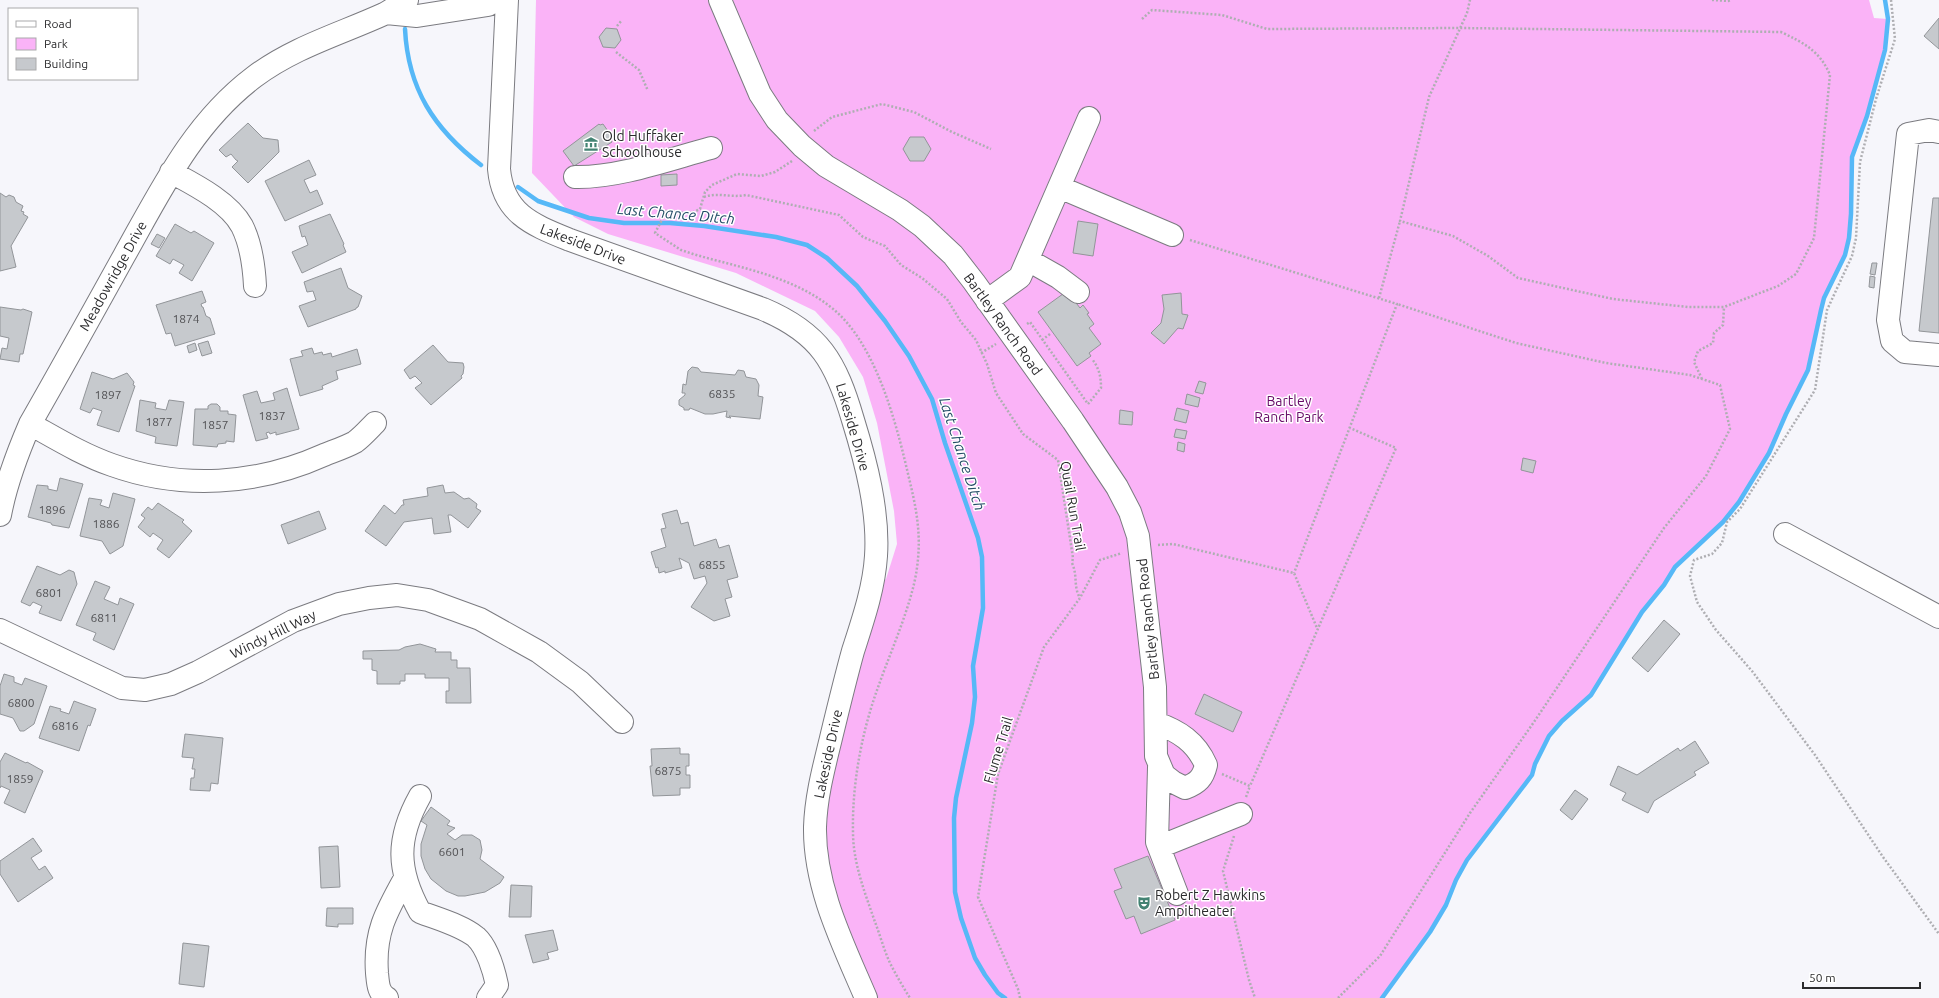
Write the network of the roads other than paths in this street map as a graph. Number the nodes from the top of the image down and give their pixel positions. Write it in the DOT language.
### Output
graph roads {
  1 [pos="407,0"];
  2 [pos="494,0"];
  3 [pos="507,0"];
  4 [pos="722,5"];
  5 [pos="386,13"];
  6 [pos="1089,118"];
  7 [pos="1939,132"];
  8 [pos="711,148"];
  9 [pos="171,172"];
  10 [pos="575,177"];
  11 [pos="1063,178"];
  12 [pos="1172,235"];
  13 [pos="1028,260"];
  14 [pos="255,286"];
  15 [pos="1078,292"];
  16 [pos="987,301"];
  17 [pos="1939,355"];
  18 [pos="375,423"];
  19 [pos="30,424"];
  20 [pos="0,515"];
  21 [pos="1786,534"];
  22 [pos="1939,617"];
  23 [pos="0,630"];
  24 [pos="622,722"];
  25 [pos="1156,723"];
  26 [pos="1159,767"];
  27 [pos="420,796"];
  28 [pos="1241,814"];
  29 [pos="1159,847"];
  30 [pos="405,878"];
  31 [pos="1177,894"];
  32 [pos="387,998"];
  33 [pos="488,998"];
  34 [pos="866,998"];
  1 -- 5 [label="street, Meadowridge Drive"];
  2 -- 5 [label="street"];
  3 -- 34 [label="street, Lakeside Drive"];
  4 -- 16 [label="street, Bartley Ranch Road"];
  5 -- 9 [label="street, Meadowridge Drive"];
  6 -- 11 [label="street"];
  7 -- 17 [label="street"];
  8 -- 10 [label="street"];
  9 -- 14 [label="street"];
  9 -- 19 [label="street, Meadowridge Drive"];
  11 -- 12 [label="street"];
  11 -- 13 [label="street"];
  13 -- 15 [label="street"];
  13 -- 16 [label="street"];
  16 -- 25 [label="street, Bartley Ranch Road"];
  18 -- 19 [label="street"];
  19 -- 20 [label="street, Meadowridge Drive"];
  21 -- 22 [label="street"];
  23 -- 24 [label="street, Windy Hill Way"];
  25 -- 26 [label="street, Bartley Ranch Road"];
  25 -- 26 [label="street"];
  26 -- 29 [label="street, Bartley Ranch Road"];
  27 -- 30 [label="street"];
  28 -- 29 [label="street"];
  29 -- 31 [label="street, Bartley Ranch Road"];
  30 -- 32 [label="street"];
  30 -- 33 [label="street"];
}
